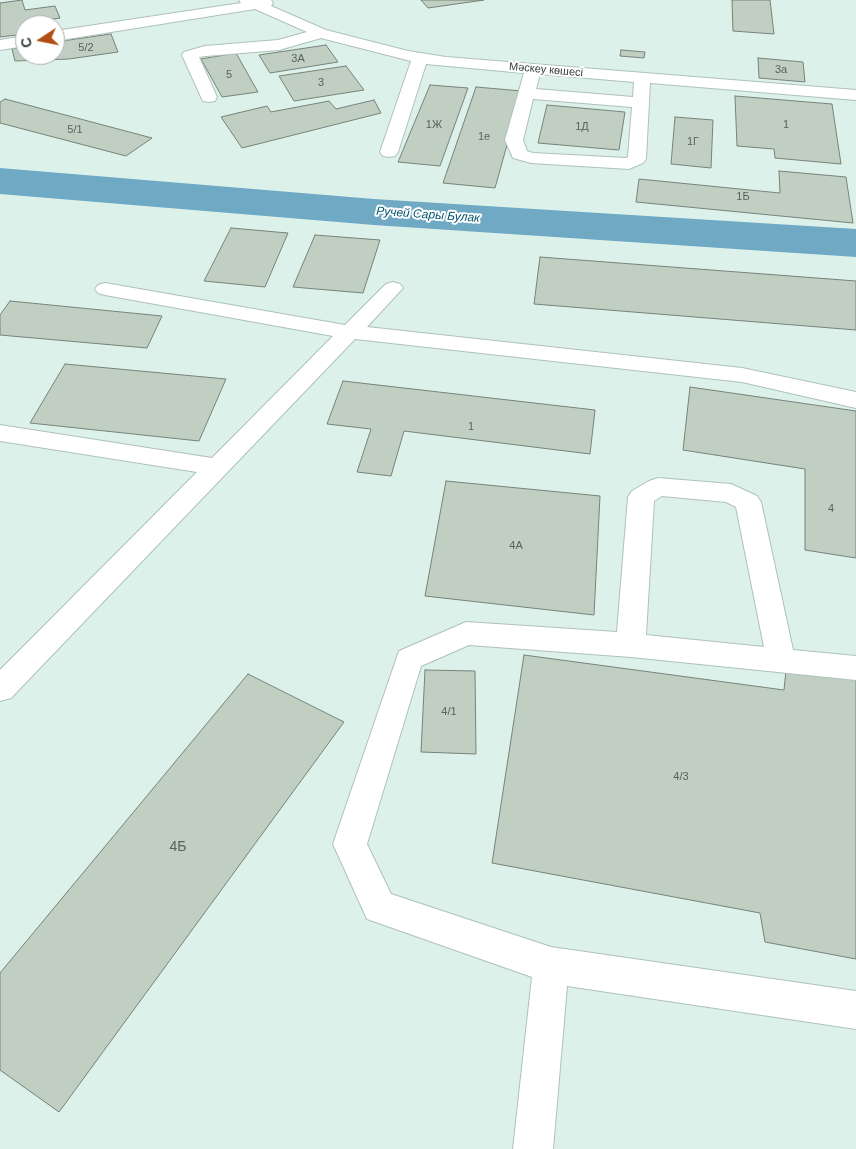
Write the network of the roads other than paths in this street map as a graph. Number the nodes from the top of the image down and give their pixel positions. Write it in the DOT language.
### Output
graph roads {
  1 [pos="283,0"];
  2 [pos="250,2"];
  3 [pos="321,33"];
  4 [pos="65,34"];
  5 [pos="15,43"];
  6 [pos="0,45"];
  7 [pos="420,58"];
  8 [pos="533,69"];
  9 [pos="642,78"];
  10 [pos="526,93"];
  11 [pos="856,95"];
  12 [pos="209,97"];
  13 [pos="640,103"];
  14 [pos="389,152"];
  15 [pos="104,288"];
  16 [pos="393,288"];
  17 [pos="349,332"];
  18 [pos="856,400"];
  19 [pos="0,433"];
  20 [pos="217,467"];
  21 [pos="631,645"];
  22 [pos="780,660"];
  23 [pos="856,668"];
  24 [pos="0,689"];
  25 [pos="551,965"];
  26 [pos="856,1010"];
  27 [pos="533,1149"];
  1 -- 2 [label="street"];
  2 -- 3 [label="street, Мәскеу көшесі"];
  2 -- 4 [label="street"];
  3 -- 7 [label="street, Мәскеу көшесі"];
  3 -- 12 [label="street"];
  5 -- 6 [label="street"];
  7 -- 8 [label="street, Мәскеу көшесі"];
  7 -- 14 [label="street"];
  8 -- 9 [label="street, Мәскеу көшесі"];
  8 -- 10 [label="street"];
  9 -- 11 [label="street, Мәскеу көшесі"];
  9 -- 13 [label="street"];
  10 -- 13 [label="street"];
  10 -- 13 [label="street"];
  15 -- 17 [label="street"];
  16 -- 17 [label="street"];
  17 -- 18 [label="street"];
  17 -- 20 [label="street"];
  19 -- 20 [label="street"];
  20 -- 24 [label="street"];
  21 -- 22 [label="street"];
  21 -- 22 [label="street"];
  21 -- 25 [label="street"];
  22 -- 23 [label="street"];
  25 -- 26 [label="street"];
  25 -- 27 [label="street"];
}
